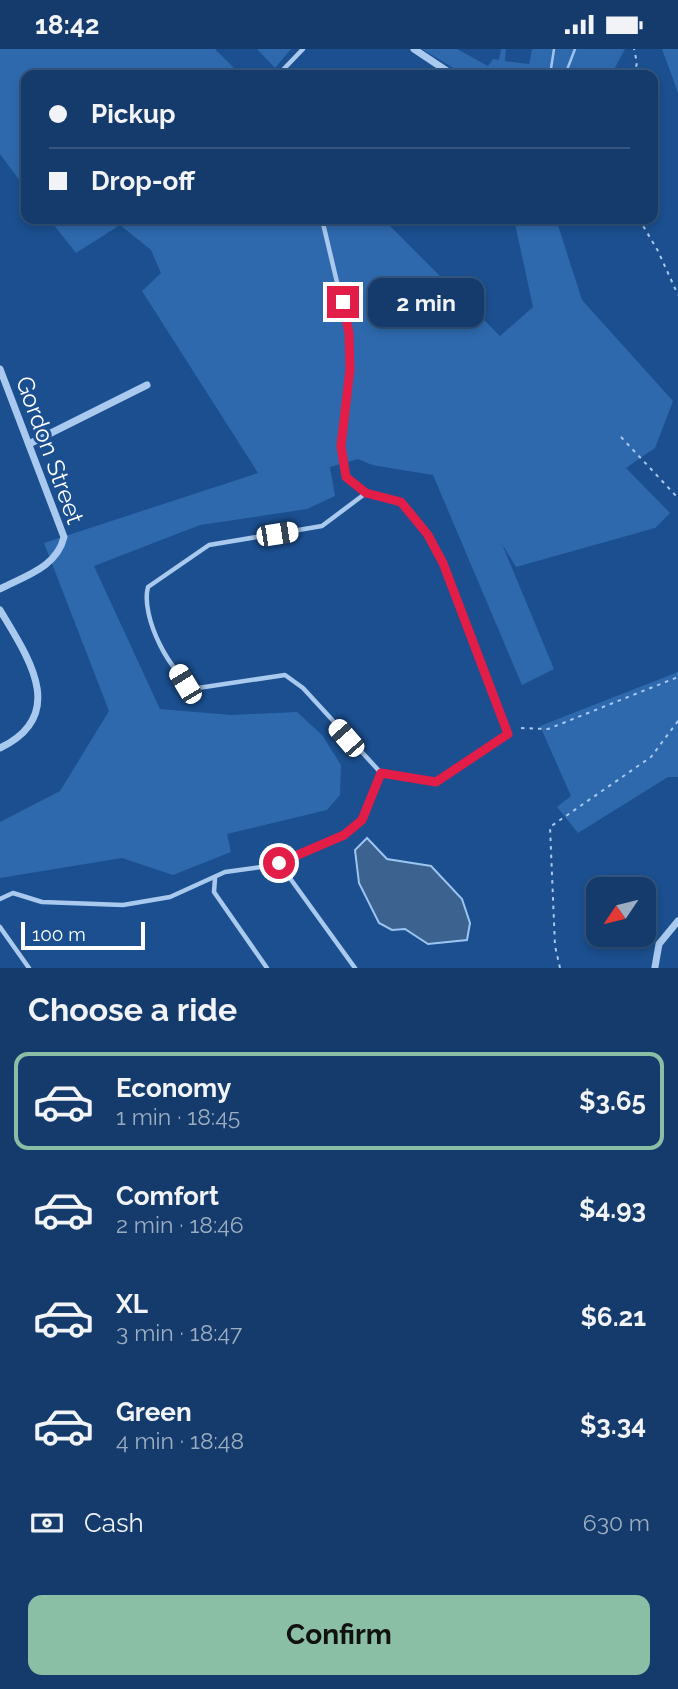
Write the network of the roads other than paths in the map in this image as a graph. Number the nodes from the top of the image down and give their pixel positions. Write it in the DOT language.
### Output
graph roads {
  1 [pos="303,49"];
  2 [pos="414,49"];
  3 [pos="283,70"];
  4 [pos="446,70"];
  5 [pos="323,224"];
  6 [pos="0,369"];
  7 [pos="147,385"];
  8 [pos="29,444"];
  9 [pos="366,493"];
  10 [pos="0,589"];
  11 [pos="0,610"];
  12 [pos="0,748"];
  13 [pos="381,773"];
  14 [pos="279,863"];
  15 [pos="215,877"];
  16 [pos="0,899"];
  17 [pos="678,921"];
  18 [pos="0,927"];
  19 [pos="654,967"];
  20 [pos="29,968"];
  21 [pos="267,968"];
  22 [pos="355,968"];
  1 -- 3 [label="lane"];
  2 -- 4 [label="street"];
  5 -- 9 [label="lane"];
  6 -- 8 [label="street, Gordon Street"];
  7 -- 8 [label="street"];
  8 -- 10 [label="street, Gordon Street"];
  9 -- 13 [label="lane"];
  9 -- 13 [label="lane"];
  11 -- 12 [label="street"];
  13 -- 14 [label="lane"];
  14 -- 15 [label="lane"];
  14 -- 22 [label="lane"];
  15 -- 16 [label="lane"];
  15 -- 21 [label="lane"];
  17 -- 19 [label="street"];
  18 -- 20 [label="lane"];
}
